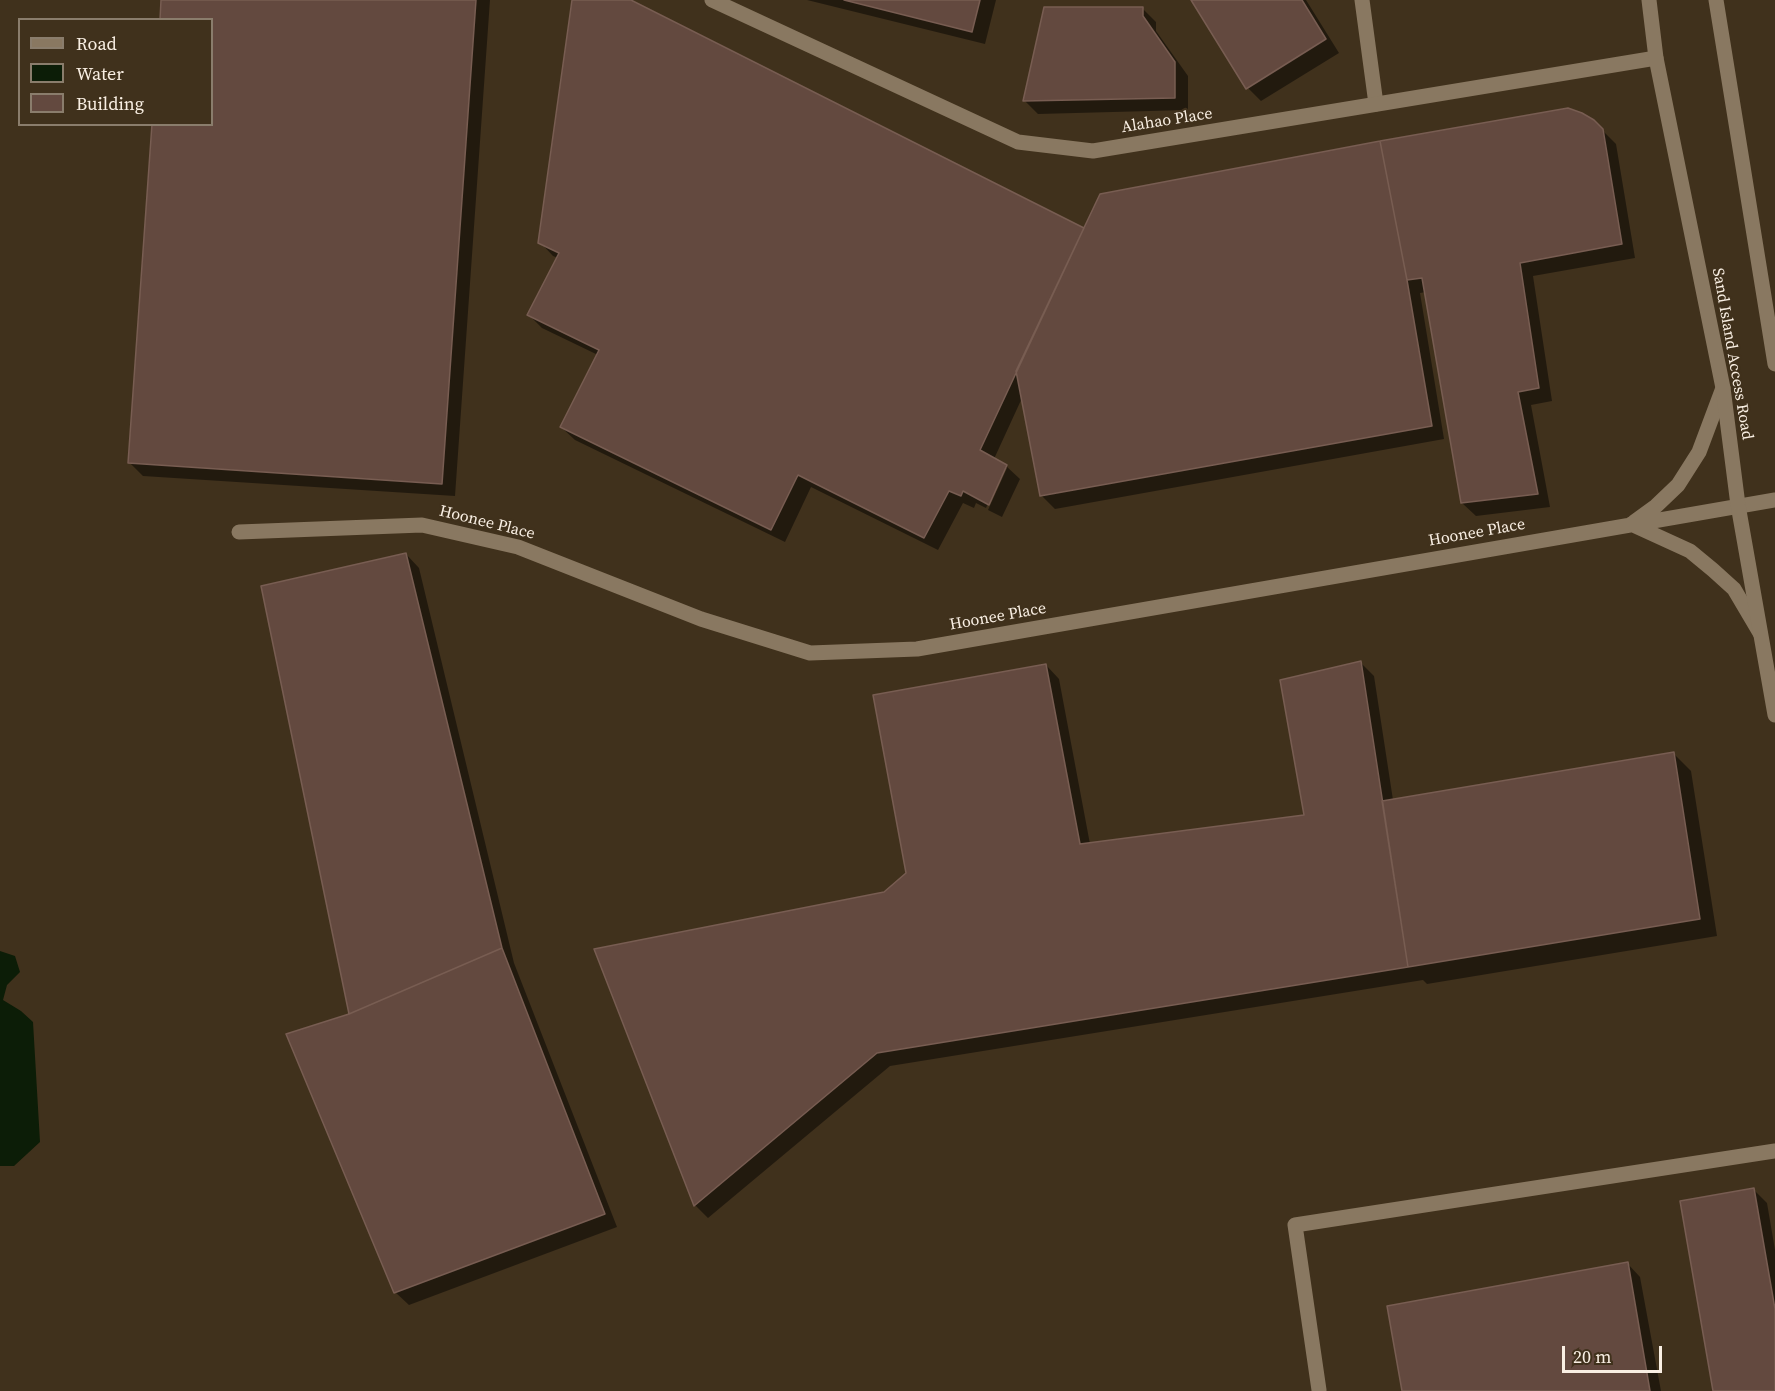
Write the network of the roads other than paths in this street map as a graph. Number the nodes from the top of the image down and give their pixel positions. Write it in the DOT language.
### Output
graph roads {
  1 [pos="712,0"];
  2 [pos="1362,0"];
  3 [pos="1649,0"];
  4 [pos="1716,0"];
  5 [pos="1656,58"];
  6 [pos="1376,104"];
  7 [pos="1775,364"];
  8 [pos="1723,388"];
  9 [pos="1775,500"];
  10 [pos="1738,505"];
  11 [pos="1631,524"];
  12 [pos="239,532"];
  13 [pos="1761,636"];
  14 [pos="1775,715"];
  15 [pos="1775,1151"];
  16 [pos="1319,1390"];
  1 -- 6 [label="street, Alahao Place"];
  2 -- 6 [label="street"];
  3 -- 5 [label="street, Sand Island Access Road"];
  4 -- 7 [label="street"];
  5 -- 6 [label="street, Alahao Place"];
  5 -- 8 [label="street, Sand Island Access Road"];
  8 -- 10 [label="street, Sand Island Access Road"];
  8 -- 11 [label="street"];
  9 -- 10 [label="street, Hoonee Place"];
  10 -- 11 [label="street, Hoonee Place"];
  10 -- 13 [label="street, Sand Island Access Road"];
  11 -- 12 [label="street, Hoonee Place"];
  11 -- 13 [label="street"];
  13 -- 14 [label="street, Sand Island Access Road"];
  15 -- 16 [label="street"];
}
